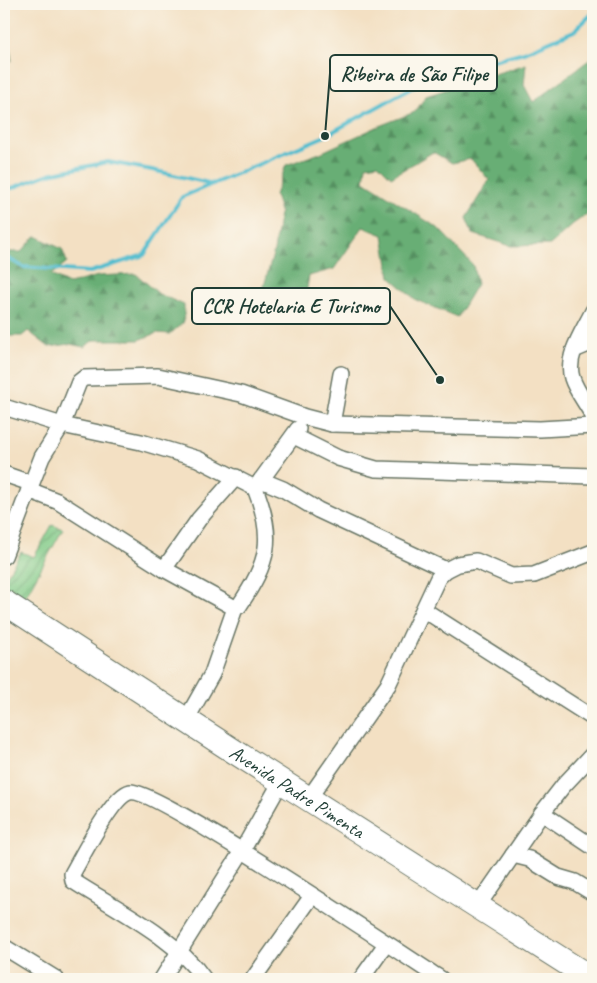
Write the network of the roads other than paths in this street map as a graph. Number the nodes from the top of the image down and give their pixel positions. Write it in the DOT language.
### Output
graph roads {
  1 [pos="593,312"];
  2 [pos="593,342"];
  3 [pos="574,350"];
  4 [pos="341,374"];
  5 [pos="4,407"];
  6 [pos="593,416"];
  7 [pos="305,417"];
  8 [pos="332,424"];
  9 [pos="62,425"];
  10 [pos="593,426"];
  11 [pos="294,436"];
  12 [pos="4,474"];
  13 [pos="593,476"];
  14 [pos="236,477"];
  15 [pos="258,484"];
  16 [pos="29,486"];
  17 [pos="593,552"];
  18 [pos="4,556"];
  19 [pos="164,568"];
  20 [pos="446,570"];
  21 [pos="4,602"];
  22 [pos="235,608"];
  23 [pos="424,610"];
  24 [pos="593,718"];
  25 [pos="186,720"];
  26 [pos="593,754"];
  27 [pos="282,780"];
  28 [pos="309,798"];
  29 [pos="542,814"];
  30 [pos="593,847"];
  31 [pos="242,851"];
  32 [pos="513,855"];
  33 [pos="593,893"];
  34 [pos="312,896"];
  35 [pos="477,907"];
  36 [pos="386,944"];
  37 [pos="4,947"];
  38 [pos="180,951"];
  39 [pos="56,979"];
  40 [pos="162,979"];
  41 [pos="204,979"];
  42 [pos="253,979"];
  43 [pos="361,979"];
  44 [pos="441,979"];
  45 [pos="592,979"];
  1 -- 3 [label="street"];
  2 -- 3 [label="street"];
  3 -- 6 [label="street"];
  4 -- 8 [label="street"];
  5 -- 9 [label="street"];
  7 -- 8 [label="street"];
  7 -- 9 [label="street"];
  7 -- 11 [label="street"];
  8 -- 10 [label="street"];
  9 -- 14 [label="street"];
  9 -- 16 [label="street"];
  11 -- 13 [label="street"];
  11 -- 15 [label="street"];
  12 -- 16 [label="street"];
  14 -- 15 [label="street"];
  14 -- 19 [label="street"];
  15 -- 20 [label="street"];
  15 -- 22 [label="street"];
  16 -- 18 [label="street"];
  16 -- 19 [label="street"];
  17 -- 20 [label="street"];
  19 -- 22 [label="street"];
  20 -- 23 [label="street"];
  21 -- 25 [label="main road, Avenida Padre Pimenta"];
  22 -- 25 [label="street"];
  23 -- 24 [label="street"];
  23 -- 28 [label="street"];
  25 -- 27 [label="main road, Avenida Padre Pimenta"];
  26 -- 29 [label="street"];
  27 -- 28 [label="main road, Avenida Padre Pimenta"];
  27 -- 31 [label="street"];
  28 -- 35 [label="main road, Avenida Padre Pimenta"];
  29 -- 30 [label="street"];
  29 -- 32 [label="street"];
  31 -- 34 [label="street"];
  31 -- 38 [label="street"];
  31 -- 38 [label="street"];
  32 -- 33 [label="street"];
  32 -- 35 [label="street"];
  34 -- 36 [label="street"];
  34 -- 42 [label="street"];
  35 -- 45 [label="main road, Avenida Padre Pimenta"];
  36 -- 43 [label="street"];
  36 -- 44 [label="street"];
  37 -- 39 [label="street"];
  38 -- 40 [label="street"];
  38 -- 41 [label="street"];
}
